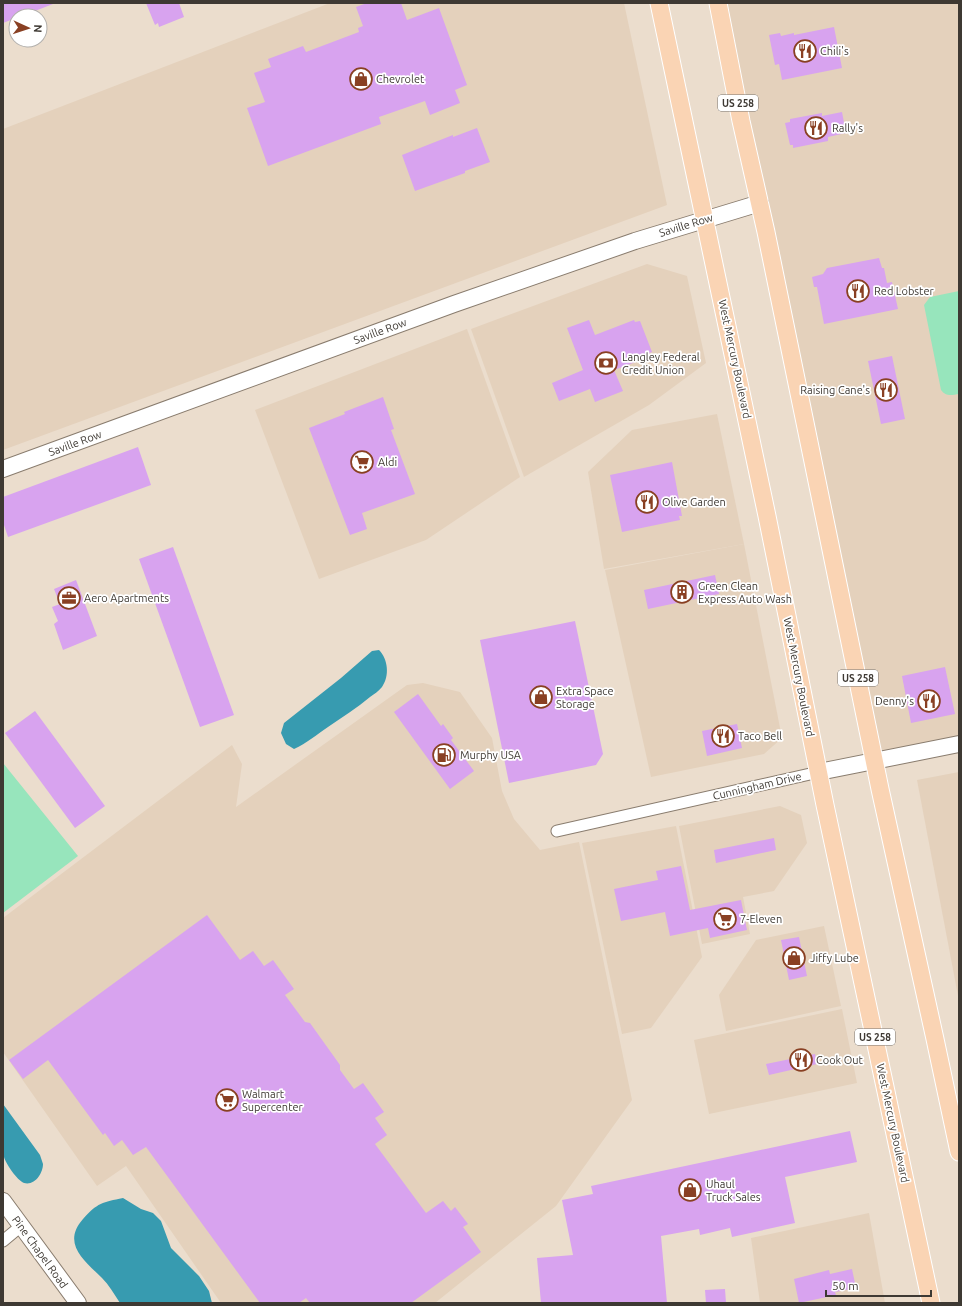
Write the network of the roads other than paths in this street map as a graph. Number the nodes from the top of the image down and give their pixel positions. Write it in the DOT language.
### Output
graph roads {
  1 [pos="659,3"];
  2 [pos="718,3"];
  3 [pos="760,204"];
  4 [pos="705,219"];
  5 [pos="3,469"];
  6 [pos="959,744"];
  7 [pos="874,761"];
  8 [pos="818,772"];
  9 [pos="557,831"];
  10 [pos="959,1152"];
  11 [pos="3,1201"];
  12 [pos="21,1226"];
  13 [pos="3,1241"];
  14 [pos="78,1303"];
  15 [pos="931,1303"];
  1 -- 4 [label="main road, West Mercury Boulevard / US 258"];
  2 -- 3 [label="main road, US 258"];
  3 -- 4 [label="street, Saville Row"];
  3 -- 7 [label="main road, US 258"];
  4 -- 5 [label="street, Saville Row"];
  4 -- 8 [label="main road, West Mercury Boulevard / US 258"];
  6 -- 7 [label="street, Cunningham Drive"];
  7 -- 8 [label="street, Cunningham Drive"];
  7 -- 10 [label="main road, US 258"];
  8 -- 9 [label="street, Cunningham Drive"];
  8 -- 15 [label="main road, West Mercury Boulevard / US 258"];
  11 -- 12 [label="street, Pine Chapel Road"];
  12 -- 13 [label="street"];
  12 -- 14 [label="street, Pine Chapel Road"];
}
